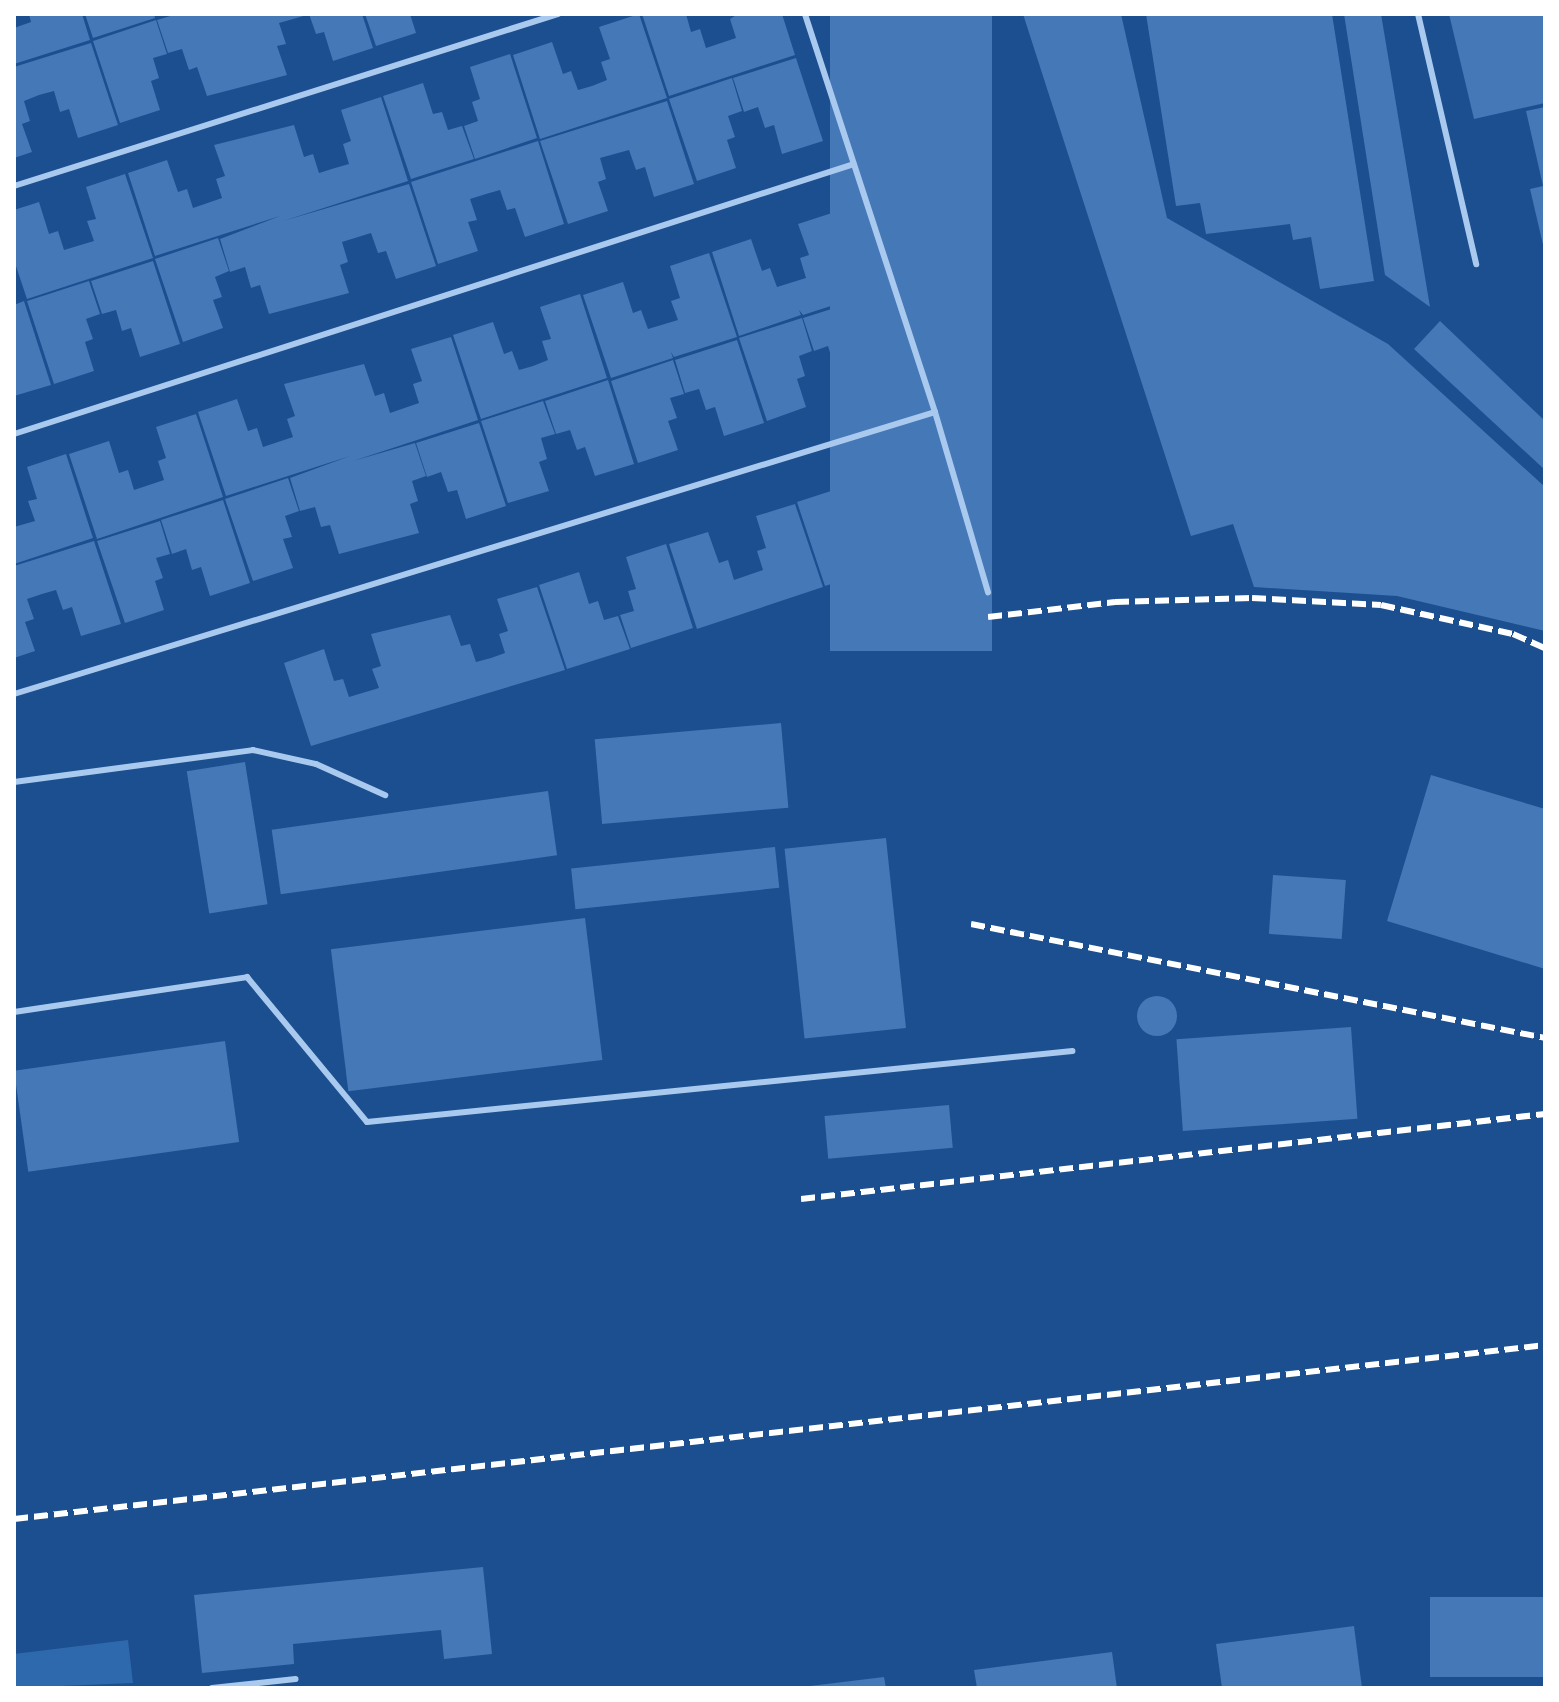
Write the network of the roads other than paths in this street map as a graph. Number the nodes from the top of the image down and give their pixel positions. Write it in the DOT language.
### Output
graph roads {
  1 [pos="558,14"];
  2 [pos="805,14"];
  3 [pos="1418,14"];
  4 [pos="854,164"];
  5 [pos="14,186"];
  6 [pos="1476,264"];
  7 [pos="935,412"];
  8 [pos="14,434"];
  9 [pos="988,592"];
  10 [pos="14,694"];
  11 [pos="14,782"];
  12 [pos="385,795"];
  13 [pos="14,1012"];
  14 [pos="1072,1051"];
  15 [pos="296,1679"];
  16 [pos="212,1688"];
  1 -- 5 [label="lane"];
  2 -- 4 [label="lane"];
  3 -- 6 [label="lane"];
  4 -- 7 [label="lane"];
  4 -- 8 [label="lane"];
  7 -- 9 [label="lane"];
  7 -- 10 [label="lane"];
  11 -- 12 [label="lane"];
  13 -- 14 [label="lane"];
  15 -- 16 [label="lane"];
}
